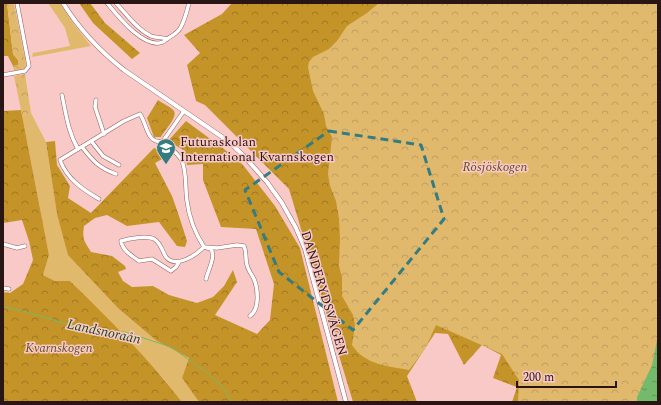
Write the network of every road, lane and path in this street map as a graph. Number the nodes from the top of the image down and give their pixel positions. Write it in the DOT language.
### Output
graph roads {
  1 [pos="17,3"];
  2 [pos="63,3"];
  3 [pos="107,3"];
  4 [pos="116,3"];
  5 [pos="189,3"];
  6 [pos="167,39"];
  7 [pos="3,75"];
  8 [pos="62,95"];
  9 [pos="96,100"];
  10 [pos="184,111"];
  11 [pos="104,134"];
  12 [pos="163,141"];
  13 [pos="92,142"];
  14 [pos="80,148"];
  15 [pos="119,165"];
  16 [pos="116,174"];
  17 [pos="99,198"];
  18 [pos="3,244"];
  19 [pos="25,246"];
  20 [pos="204,247"];
  21 [pos="179,262"];
  22 [pos="206,279"];
  23 [pos="3,288"];
  24 [pos="9,289"];
  25 [pos="250,316"];
  26 [pos="346,402"];
  1 -- 7 [label="street"];
  2 -- 10 [label="main road, DANDERYDSVÄGEN"];
  3 -- 6 [label="street"];
  4 -- 6 [label="street"];
  5 -- 6 [label="street"];
  8 -- 14 [label="street"];
  9 -- 11 [label="street"];
  10 -- 12 [label="street"];
  10 -- 26 [label="main road, DANDERYDSVÄGEN"];
  11 -- 12 [label="street"];
  11 -- 13 [label="street"];
  12 -- 20 [label="street"];
  13 -- 14 [label="street"];
  13 -- 15 [label="street"];
  14 -- 16 [label="street"];
  14 -- 17 [label="street"];
  18 -- 19 [label="street"];
  20 -- 21 [label="street"];
  20 -- 22 [label="street"];
  20 -- 25 [label="street"];
  21 -- 21 [label="street"];
  23 -- 24 [label="street"];
}
